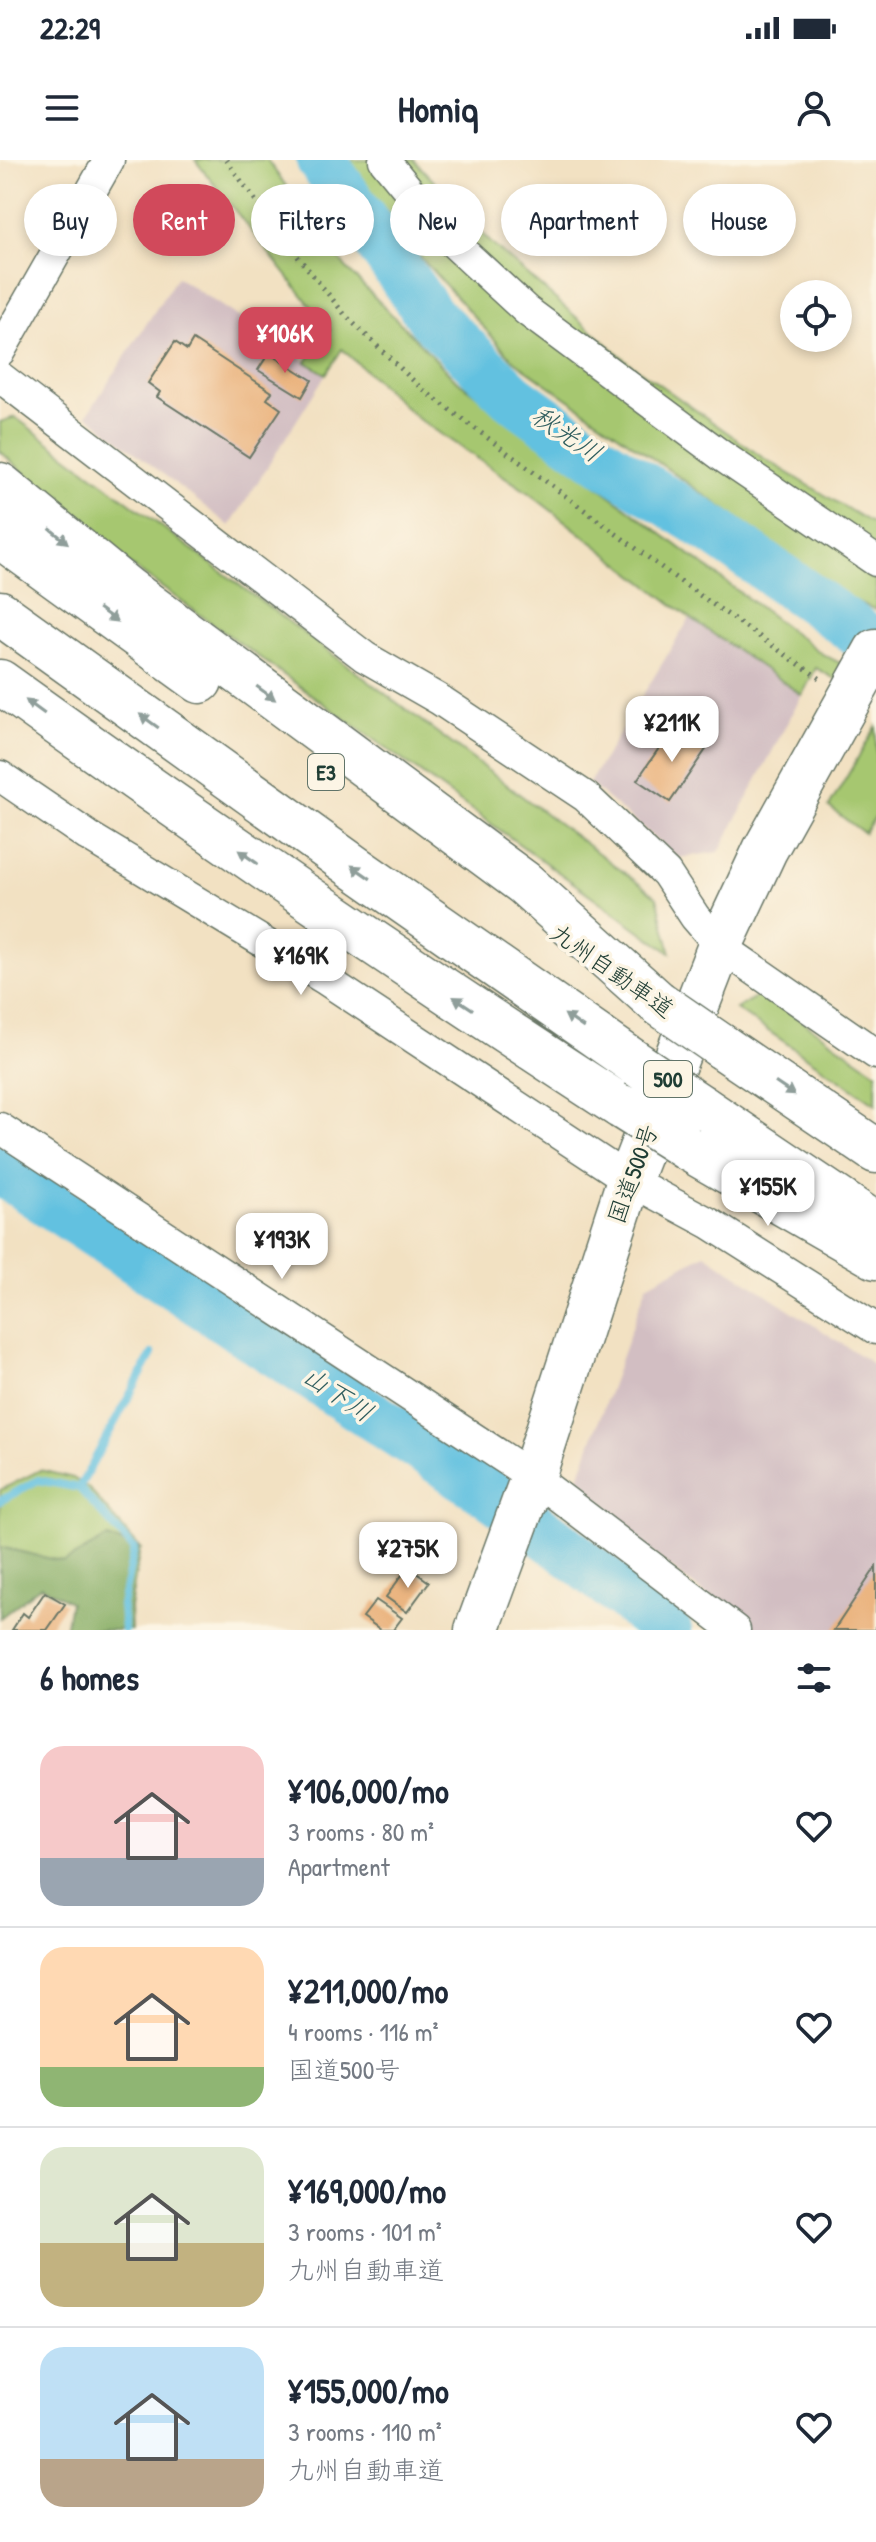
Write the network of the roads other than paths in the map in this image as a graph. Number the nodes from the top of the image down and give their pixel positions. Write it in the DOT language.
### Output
graph roads {
  1 [pos="109,160"];
  2 [pos="384,160"];
  3 [pos="0,351"];
  4 [pos="0,377"];
  5 [pos="0,485"];
  6 [pos="0,536"];
  7 [pos="876,561"];
  8 [pos="0,613"];
  9 [pos="876,651"];
  10 [pos="0,682"];
  11 [pos="0,776"];
  12 [pos="720,946"];
  13 [pos="657,1002"];
  14 [pos="876,1054"];
  15 [pos="1,1131"];
  16 [pos="876,1151"];
  17 [pos="629,1180"];
  18 [pos="876,1225"];
  19 [pos="876,1257"];
  20 [pos="876,1329"];
  21 [pos="530,1482"];
  22 [pos="477,1630"];
  23 [pos="735,1630"];
  1 -- 3 [label="street"];
  2 -- 7 [label="street"];
  4 -- 12 [label="street"];
  5 -- 13 [label="highway, one-way"];
  6 -- 13 [label="highway, 九州自動車道 / E3, one-way"];
  18 -- 8 [label="highway, one-way, bridge"];
  9 -- 12 [label="highway, 国道500号 / 500"];
  19 -- 10 [label="highway, one-way, bridge"];
  11 -- 17 [label="street"];
  12 -- 14 [label="street"];
  12 -- 17 [label="highway, 国道500号 / 500"];
  13 -- 16 [label="highway, 九州自動車道 / E3, one-way, bridge"];
  15 -- 21 [label="street"];
  17 -- 20 [label="street"];
  17 -- 21 [label="highway, 国道500号 / 500"];
  21 -- 22 [label="highway, 国道500号 / 500"];
  21 -- 23 [label="street"];
}
